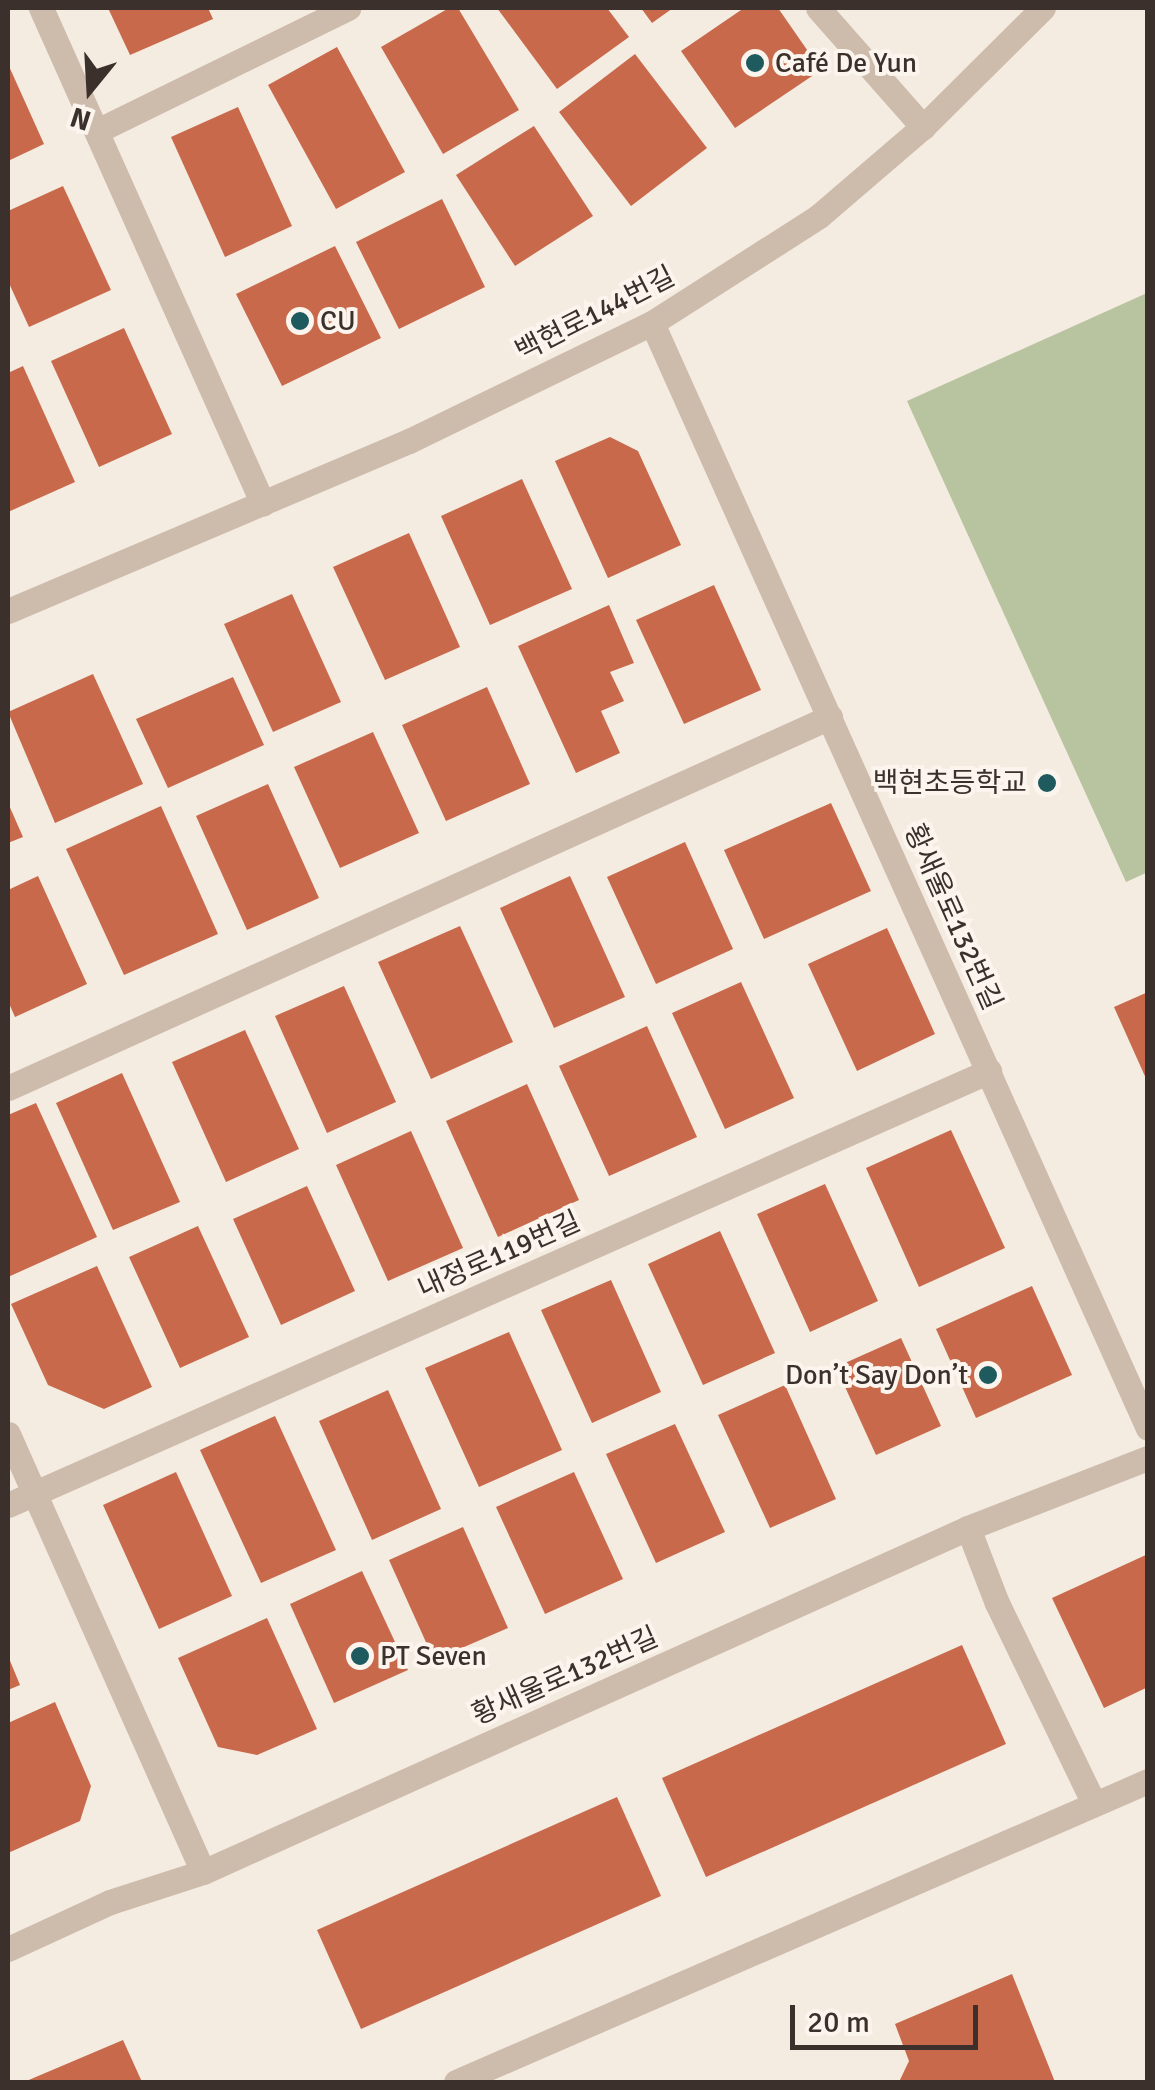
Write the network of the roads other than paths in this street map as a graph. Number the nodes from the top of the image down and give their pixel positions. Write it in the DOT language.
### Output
graph roads {
  1 [pos="41,8"];
  2 [pos="348,8"];
  3 [pos="818,8"];
  4 [pos="1042,8"];
  5 [pos="923,127"];
  6 [pos="96,131"];
  7 [pos="652,322"];
  8 [pos="263,504"];
  9 [pos="8,611"];
  10 [pos="830,717"];
  11 [pos="989,1071"];
  12 [pos="8,1088"];
  13 [pos="1148,1428"];
  14 [pos="8,1434"];
  15 [pos="1148,1458"];
  16 [pos="34,1494"];
  17 [pos="8,1505"];
  18 [pos="968,1528"];
  19 [pos="1148,1781"];
  20 [pos="1094,1804"];
  21 [pos="203,1872"];
  22 [pos="8,1949"];
  23 [pos="456,2082"];
  1 -- 6 [label="street"];
  2 -- 6 [label="street"];
  3 -- 5 [label="street"];
  4 -- 5 [label="street, 백현로144번길"];
  5 -- 7 [label="street, 백현로144번길"];
  6 -- 8 [label="street"];
  7 -- 8 [label="street, 백현로144번길"];
  7 -- 10 [label="street, 황새울로132번길"];
  8 -- 9 [label="street, 백현로144번길"];
  10 -- 11 [label="street, 황새울로132번길"];
  10 -- 12 [label="street"];
  11 -- 13 [label="street, 황새울로132번길"];
  11 -- 16 [label="street, 내정로119번길"];
  14 -- 16 [label="street"];
  15 -- 18 [label="street, 황새울로132번길"];
  16 -- 17 [label="street, 내정로119번길"];
  16 -- 21 [label="street"];
  18 -- 20 [label="street"];
  18 -- 21 [label="street, 황새울로132번길"];
  19 -- 20 [label="street"];
  20 -- 23 [label="street"];
  21 -- 22 [label="street, 황새울로132번길"];
}
